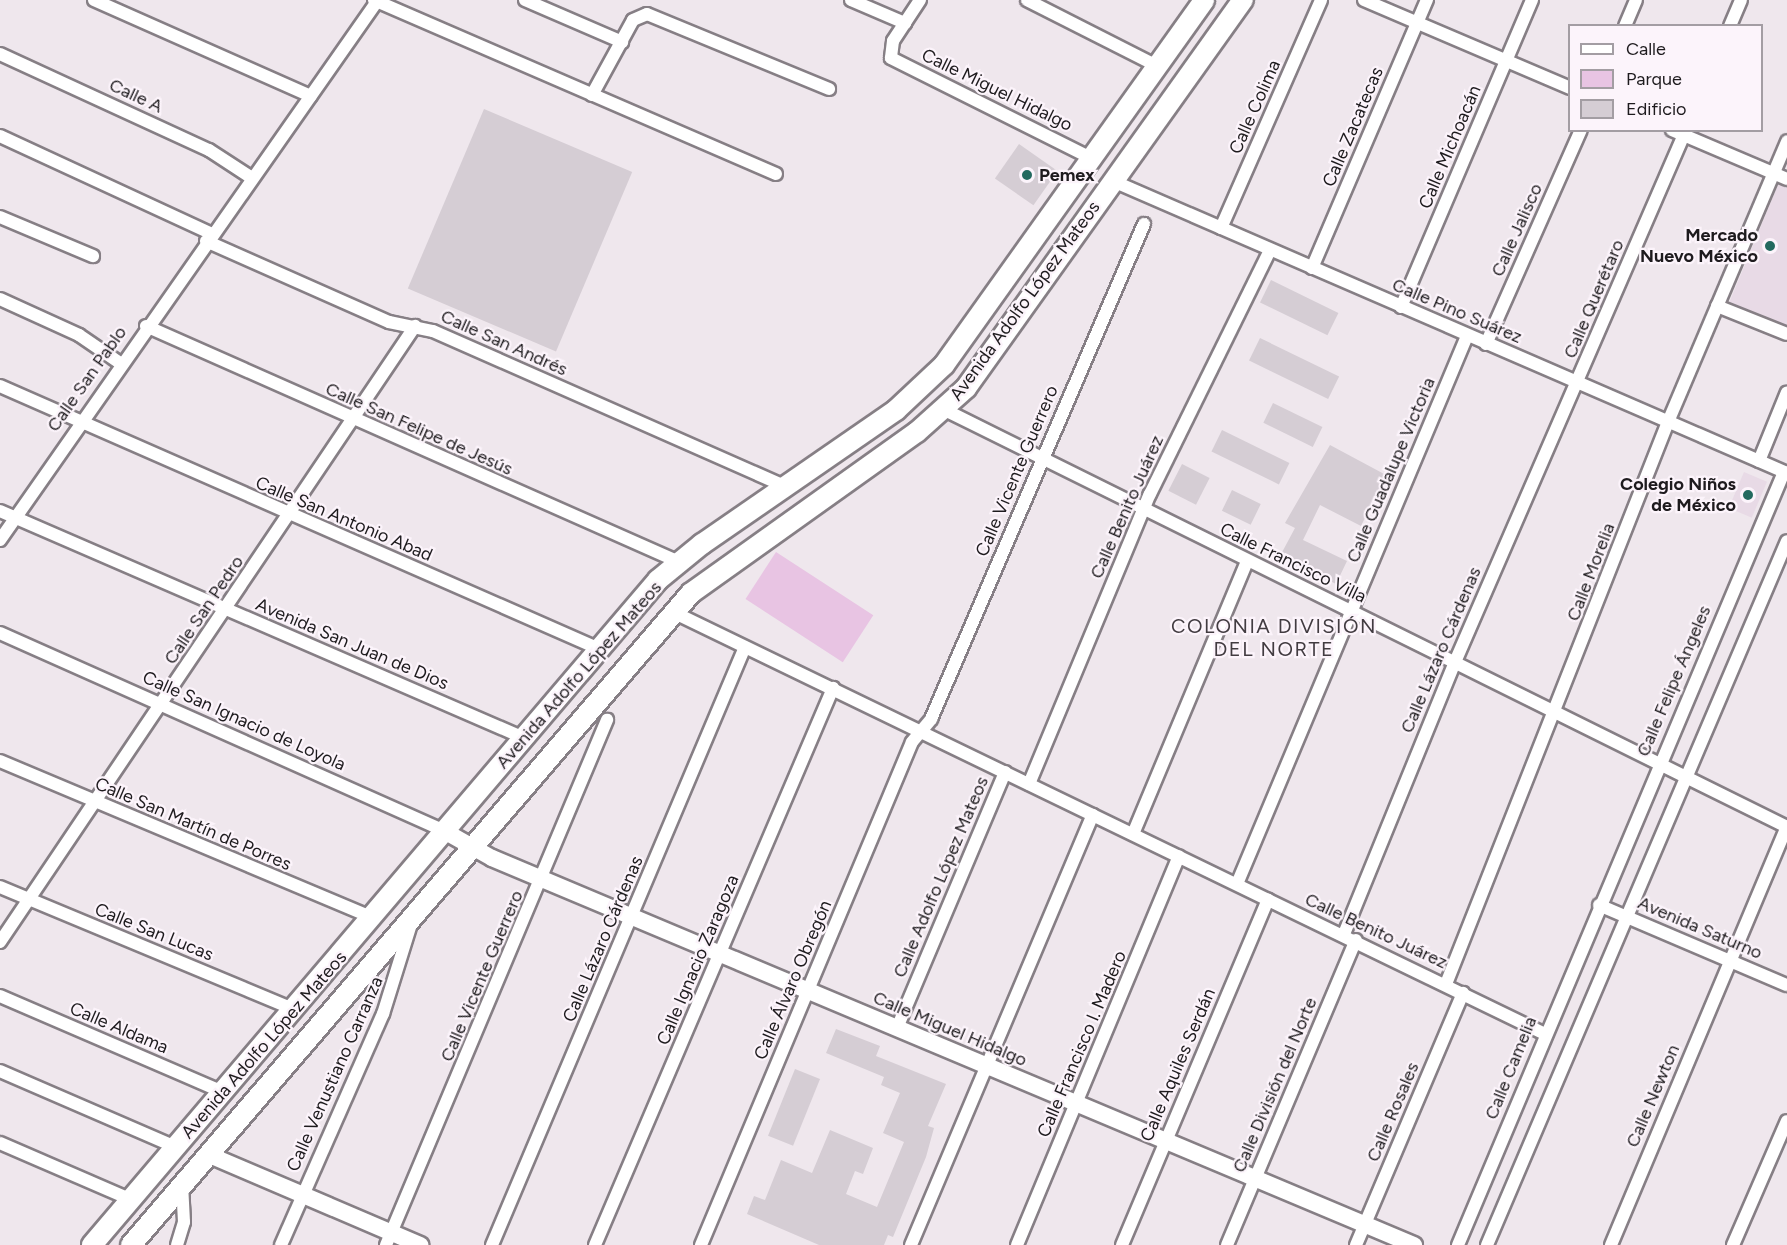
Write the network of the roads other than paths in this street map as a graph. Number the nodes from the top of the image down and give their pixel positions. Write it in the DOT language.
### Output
graph roads {
  1 [pos="94,0"];
  2 [pos="376,0"];
  3 [pos="525,0"];
  4 [pos="851,0"];
  5 [pos="920,0"];
  6 [pos="1027,0"];
  7 [pos="1204,0"];
  8 [pos="1243,0"];
  9 [pos="1322,0"];
  10 [pos="1364,0"];
  11 [pos="1427,0"];
  12 [pos="1532,0"];
  13 [pos="1636,0"];
  14 [pos="1741,0"];
  15 [pos="905,23"];
  16 [pos="1417,23"];
  17 [pos="1626,24"];
  18 [pos="1731,24"];
  19 [pos="622,42"];
  20 [pos="0,54"];
  21 [pos="1505,62"];
  22 [pos="1157,66"];
  23 [pos="1568,88"];
  24 [pos="829,89"];
  25 [pos="592,95"];
  26 [pos="311,96"];
  27 [pos="1129,101"];
  28 [pos="1158,119"];
  29 [pos="1580,132"];
  30 [pos="1685,133"];
  31 [pos="0,136"];
  32 [pos="1787,141"];
  33 [pos="1091,158"];
  34 [pos="776,174"];
  35 [pos="1773,174"];
  36 [pos="252,178"];
  37 [pos="1787,179"];
  38 [pos="1113,181"];
  39 [pos="0,217"];
  40 [pos="1144,224"];
  41 [pos="1221,228"];
  42 [pos="209,238"];
  43 [pos="1270,250"];
  44 [pos="93,256"];
  45 [pos="1312,268"];
  46 [pos="0,299"];
  47 [pos="1718,306"];
  48 [pos="1401,307"];
  49 [pos="146,326"];
  50 [pos="415,326"];
  51 [pos="1787,334"];
  52 [pos="1467,336"];
  53 [pos="1486,344"];
  54 [pos="120,363"];
  55 [pos="1577,382"];
  56 [pos="0,386"];
  57 [pos="1787,392"];
  58 [pos="945,410"];
  59 [pos="79,421"];
  60 [pos="354,421"];
  61 [pos="1668,422"];
  62 [pos="1041,461"];
  63 [pos="1759,461"];
  64 [pos="1785,472"];
  65 [pos="784,486"];
  66 [pos="1144,509"];
  67 [pos="0,511"];
  68 [pos="289,516"];
  69 [pos="15,517"];
  70 [pos="0,540"];
  71 [pos="1787,541"];
  72 [pos="1247,561"];
  73 [pos="679,562"];
  74 [pos="227,610"];
  75 [pos="1352,611"];
  76 [pos="673,612"];
  77 [pos="0,633"];
  78 [pos="746,647"];
  79 [pos="597,648"];
  80 [pos="1455,662"];
  81 [pos="833,688"];
  82 [pos="162,706"];
  83 [pos="1555,711"];
  84 [pos="607,720"];
  85 [pos="922,731"];
  86 [pos="524,738"];
  87 [pos="0,761"];
  88 [pos="1659,763"];
  89 [pos="1005,772"];
  90 [pos="1685,776"];
  91 [pos="1029,784"];
  92 [pos="94,802"];
  93 [pos="1093,814"];
  94 [pos="1787,827"];
  95 [pos="446,832"];
  96 [pos="1133,834"];
  97 [pos="471,847"];
  98 [pos="1179,856"];
  99 [pos="543,879"];
  100 [pos="1237,884"];
  101 [pos="0,886"];
  102 [pos="27,899"];
  103 [pos="1268,900"];
  104 [pos="1599,905"];
  105 [pos="413,914"];
  106 [pos="1626,916"];
  107 [pos="633,917"];
  108 [pos="374,918"];
  109 [pos="1344,934"];
  110 [pos="1356,940"];
  111 [pos="0,942"];
  112 [pos="721,953"];
  113 [pos="1730,960"];
  114 [pos="1446,984"];
  115 [pos="1787,985"];
  116 [pos="808,991"];
  117 [pos="1463,993"];
  118 [pos="0,996"];
  119 [pos="295,1010"];
  120 [pos="897,1028"];
  121 [pos="1545,1034"];
  122 [pos="987,1066"];
  123 [pos="0,1071"];
  124 [pos="224,1092"];
  125 [pos="1076,1105"];
  126 [pos="1787,1121"];
  127 [pos="1164,1142"];
  128 [pos="0,1143"];
  129 [pos="176,1147"];
  130 [pos="207,1154"];
  131 [pos="1254,1179"];
  132 [pos="182,1184"];
  133 [pos="302,1195"];
  134 [pos="132,1200"];
  135 [pos="1365,1224"];
  136 [pos="389,1239"];
  137 [pos="92,1245"];
  138 [pos="131,1245"];
  139 [pos="177,1245"];
  140 [pos="281,1245"];
  141 [pos="420,1245"];
  142 [pos="492,1245"];
  143 [pos="595,1245"];
  144 [pos="701,1245"];
  145 [pos="911,1245"];
  146 [pos="1017,1245"];
  147 [pos="1122,1245"];
  148 [pos="1227,1245"];
  149 [pos="1356,1245"];
  150 [pos="1414,1245"];
  151 [pos="1458,1245"];
  152 [pos="1487,1245"];
  153 [pos="1611,1245"];
  154 [pos="1733,1245"];
  1 -- 26 [label="street"];
  2 -- 25 [label="street"];
  2 -- 26 [label="street, Calle San Pablo"];
  3 -- 19 [label="street"];
  4 -- 15 [label="street"];
  5 -- 15 [label="street"];
  6 -- 22 [label="street"];
  7 -- 22 [label="main road, Avenida Adolfo López Mateos"];
  8 -- 28 [label="main road, Avenida Adolfo López Mateos"];
  9 -- 41 [label="street, Calle Colima"];
  10 -- 16 [label="street"];
  11 -- 16 [label="street, Calle Zacatecas"];
  12 -- 21 [label="street, Calle Michoacán"];
  13 -- 17 [label="street"];
  14 -- 18 [label="street"];
  15 -- 33 [label="street, Calle Miguel Hidalgo"];
  16 -- 21 [label="street"];
  16 -- 45 [label="street, Calle Zacatecas"];
  19 -- 24 [label="street"];
  19 -- 25 [label="street"];
  20 -- 36 [label="street, Calle A"];
  21 -- 23 [label="street"];
  21 -- 48 [label="street, Calle Michoacán"];
  22 -- 27 [label="main road, Avenida Adolfo López Mateos"];
  25 -- 34 [label="street"];
  26 -- 36 [label="street, Calle San Pablo"];
  27 -- 28 [label="main road"];
  27 -- 33 [label="main road, Avenida Adolfo López Mateos"];
  28 -- 38 [label="main road, Avenida Adolfo López Mateos"];
  29 -- 53 [label="street, Calle Jalisco"];
  30 -- 35 [label="street"];
  30 -- 55 [label="street, Calle Querétaro"];
  31 -- 42 [label="street"];
  32 -- 35 [label="street, Calle Morelia"];
  33 -- 65 [label="main road, Avenida Adolfo López Mateos"];
  35 -- 37 [label="street"];
  35 -- 47 [label="street, Calle Morelia"];
  36 -- 42 [label="street, Calle San Pablo"];
  38 -- 41 [label="street, Calle Pino Suárez"];
  38 -- 58 [label="main road, Avenida Adolfo López Mateos"];
  39 -- 44 [label="street"];
  40 -- 62 [label="street, Calle Vicente Guerrero"];
  41 -- 43 [label="street, Calle Pino Suárez"];
  42 -- 49 [label="street, Calle San Pablo"];
  42 -- 50 [label="street, Calle San Andrés"];
  43 -- 45 [label="street, Calle Pino Suárez"];
  43 -- 66 [label="street, Calle Benito Juárez"];
  45 -- 48 [label="street, Calle Pino Suárez"];
  46 -- 54 [label="street"];
  47 -- 51 [label="street"];
  47 -- 61 [label="street, Calle Morelia"];
  48 -- 52 [label="street, Calle Pino Suárez"];
  49 -- 54 [label="street, Calle San Pablo"];
  49 -- 60 [label="street, Calle San Felipe de Jesús"];
  50 -- 60 [label="street, Calle San Pedro"];
  50 -- 65 [label="street, Calle San Andrés"];
  52 -- 53 [label="street, Calle Pino Suárez"];
  52 -- 75 [label="street, Calle Guadalupe Victoria"];
  53 -- 55 [label="street, Calle Pino Suárez"];
  54 -- 59 [label="street, Calle San Pablo"];
  55 -- 61 [label="street, Calle Pino Suárez"];
  55 -- 80 [label="street, Calle Lázaro Cárdenas"];
  56 -- 59 [label="street, Calle San Antonio Abad"];
  57 -- 63 [label="street"];
  58 -- 62 [label="street, Calle Francisco Villa"];
  58 -- 76 [label="main road, Avenida Adolfo López Mateos"];
  59 -- 68 [label="street, Calle San Antonio Abad"];
  59 -- 69 [label="street, Calle San Pablo"];
  60 -- 68 [label="street, Calle San Pedro"];
  60 -- 73 [label="street, Calle San Felipe de Jesús"];
  61 -- 63 [label="street, Calle Pino Suárez"];
  61 -- 83 [label="street, Calle Morelia"];
  62 -- 66 [label="street, Calle Francisco Villa"];
  62 -- 85 [label="street, Calle Vicente Guerrero"];
  63 -- 64 [label="street, Calle Pino Suárez"];
  64 -- 88 [label="street, Calle Felipe Ángeles"];
  65 -- 73 [label="main road, Avenida Adolfo López Mateos"];
  66 -- 72 [label="street, Calle Francisco Villa"];
  66 -- 91 [label="street, Calle Benito Juárez"];
  67 -- 69 [label="street, Avenida San Juan de Dios"];
  68 -- 74 [label="street, Calle San Pedro"];
  68 -- 79 [label="street, Calle San Antonio Abad"];
  69 -- 70 [label="street, Calle San Pablo"];
  69 -- 74 [label="street, Avenida San Juan de Dios"];
  71 -- 90 [label="street"];
  72 -- 75 [label="street, Calle Francisco Villa"];
  72 -- 96 [label="street"];
  73 -- 79 [label="main road, Avenida Adolfo López Mateos"];
  74 -- 82 [label="street, Calle San Pedro"];
  74 -- 86 [label="street, Avenida San Juan de Dios"];
  75 -- 80 [label="street, Calle Francisco Villa"];
  75 -- 100 [label="street, Calle Guadalupe Victoria"];
  76 -- 78 [label="street, Calle Benito Juárez"];
  76 -- 97 [label="main road, Avenida Adolfo López Mateos"];
  77 -- 82 [label="street, Calle San Ignacio de Loyola"];
  78 -- 81 [label="street, Calle Benito Juárez"];
  78 -- 107 [label="street, Calle Lázaro Cárdenas"];
  79 -- 86 [label="main road, Avenida Adolfo López Mateos"];
  80 -- 83 [label="street, Calle Francisco Villa"];
  80 -- 109 [label="street, Calle Lázaro Cárdenas"];
  81 -- 85 [label="street, Calle Benito Juárez"];
  81 -- 112 [label="street, Calle Ignacio Zaragoza"];
  82 -- 92 [label="street, Calle San Pedro"];
  82 -- 95 [label="street, Calle San Ignacio de Loyola"];
  83 -- 88 [label="street, Calle Francisco Villa"];
  83 -- 114 [label="street, Calle Morelia"];
  84 -- 99 [label="street, Calle Vicente Guerrero"];
  85 -- 89 [label="street, Calle Benito Juárez"];
  85 -- 116 [label="street, Calle Álvaro Obregón"];
  86 -- 95 [label="main road, Avenida Adolfo López Mateos"];
  87 -- 92 [label="street, Calle San Martín de Porres"];
  88 -- 90 [label="street, Calle Francisco Villa"];
  88 -- 104 [label="street, Calle Felipe Ángeles"];
  89 -- 91 [label="street, Calle Benito Juárez"];
  89 -- 120 [label="street, Calle Adolfo López Mateos"];
  90 -- 94 [label="street, Calle Francisco Villa"];
  90 -- 106 [label="street"];
  91 -- 93 [label="street, Calle Benito Juárez"];
  92 -- 102 [label="street, Calle San Pedro"];
  92 -- 108 [label="street, Calle San Martín de Porres"];
  93 -- 96 [label="street, Calle Benito Juárez"];
  93 -- 122 [label="street"];
  94 -- 113 [label="street, Calle Newton"];
  95 -- 97 [label="street, Calle San Ignacio de Loyola"];
  95 -- 108 [label="main road, Avenida Adolfo López Mateos"];
  96 -- 98 [label="street, Calle Benito Juárez"];
  97 -- 99 [label="street, Calle Miguel Hidalgo"];
  97 -- 105 [label="main road, Avenida Adolfo López Mateos"];
  98 -- 100 [label="street, Calle Benito Juárez"];
  98 -- 125 [label="street, Calle Francisco I. Madero"];
  99 -- 107 [label="street, Calle Miguel Hidalgo"];
  99 -- 136 [label="street, Calle Vicente Guerrero"];
  100 -- 103 [label="street, Calle Benito Juárez"];
  101 -- 102 [label="street, Calle San Lucas"];
  102 -- 111 [label="street, Calle San Pedro"];
  102 -- 119 [label="street, Calle San Lucas"];
  103 -- 109 [label="street, Calle Benito Juárez"];
  103 -- 127 [label="street, Calle Aquiles Serdán"];
  104 -- 106 [label="street, Avenida Saturno"];
  104 -- 121 [label="street, Calle Camelia"];
  105 -- 130 [label="main road, Avenida Adolfo López Mateos"];
  105 -- 133 [label="street, Calle Venustiano Carranza"];
  106 -- 113 [label="street, Avenida Saturno"];
  106 -- 152 [label="street"];
  107 -- 112 [label="street, Calle Miguel Hidalgo"];
  107 -- 142 [label="street, Calle Lázaro Cárdenas"];
  108 -- 119 [label="main road, Avenida Adolfo López Mateos"];
  109 -- 110 [label="street, Calle Benito Juárez"];
  110 -- 114 [label="street, Calle Benito Juárez"];
  110 -- 131 [label="street, Calle División del Norte"];
  112 -- 116 [label="street, Calle Miguel Hidalgo"];
  112 -- 143 [label="street, Calle Ignacio Zaragoza"];
  113 -- 115 [label="street, Avenida Saturno"];
  113 -- 153 [label="street, Calle Newton"];
  114 -- 117 [label="street, Calle Benito Juárez"];
  116 -- 120 [label="street, Calle Miguel Hidalgo"];
  116 -- 144 [label="street, Calle Álvaro Obregón"];
  117 -- 121 [label="street, Calle Benito Juárez"];
  117 -- 135 [label="street, Calle Rosales"];
  118 -- 124 [label="street, Calle Aldama"];
  119 -- 124 [label="main road, Avenida Adolfo López Mateos"];
  120 -- 122 [label="street, Calle Miguel Hidalgo"];
  121 -- 151 [label="street, Calle Camelia"];
  122 -- 125 [label="street, Calle Miguel Hidalgo"];
  122 -- 145 [label="street"];
  123 -- 129 [label="street"];
  124 -- 129 [label="main road, Avenida Adolfo López Mateos"];
  125 -- 127 [label="street, Calle Miguel Hidalgo"];
  125 -- 146 [label="street, Calle Francisco I. Madero"];
  126 -- 154 [label="street"];
  127 -- 131 [label="street, Calle Miguel Hidalgo"];
  127 -- 147 [label="street, Calle Aquiles Serdán"];
  128 -- 134 [label="street"];
  129 -- 134 [label="main road, Avenida Adolfo López Mateos"];
  130 -- 132 [label="main road, Avenida Adolfo López Mateos"];
  130 -- 133 [label="street"];
  131 -- 135 [label="street, Calle Miguel Hidalgo"];
  131 -- 148 [label="street, Calle División del Norte"];
  132 -- 138 [label="main road, Avenida Adolfo López Mateos"];
  132 -- 139 [label="street"];
  133 -- 136 [label="street"];
  133 -- 140 [label="street, Calle Venustiano Carranza"];
  134 -- 137 [label="main road, Avenida Adolfo López Mateos"];
  135 -- 149 [label="street, Calle Rosales"];
  135 -- 150 [label="street, Calle Miguel Hidalgo"];
  136 -- 141 [label="street"];
}
